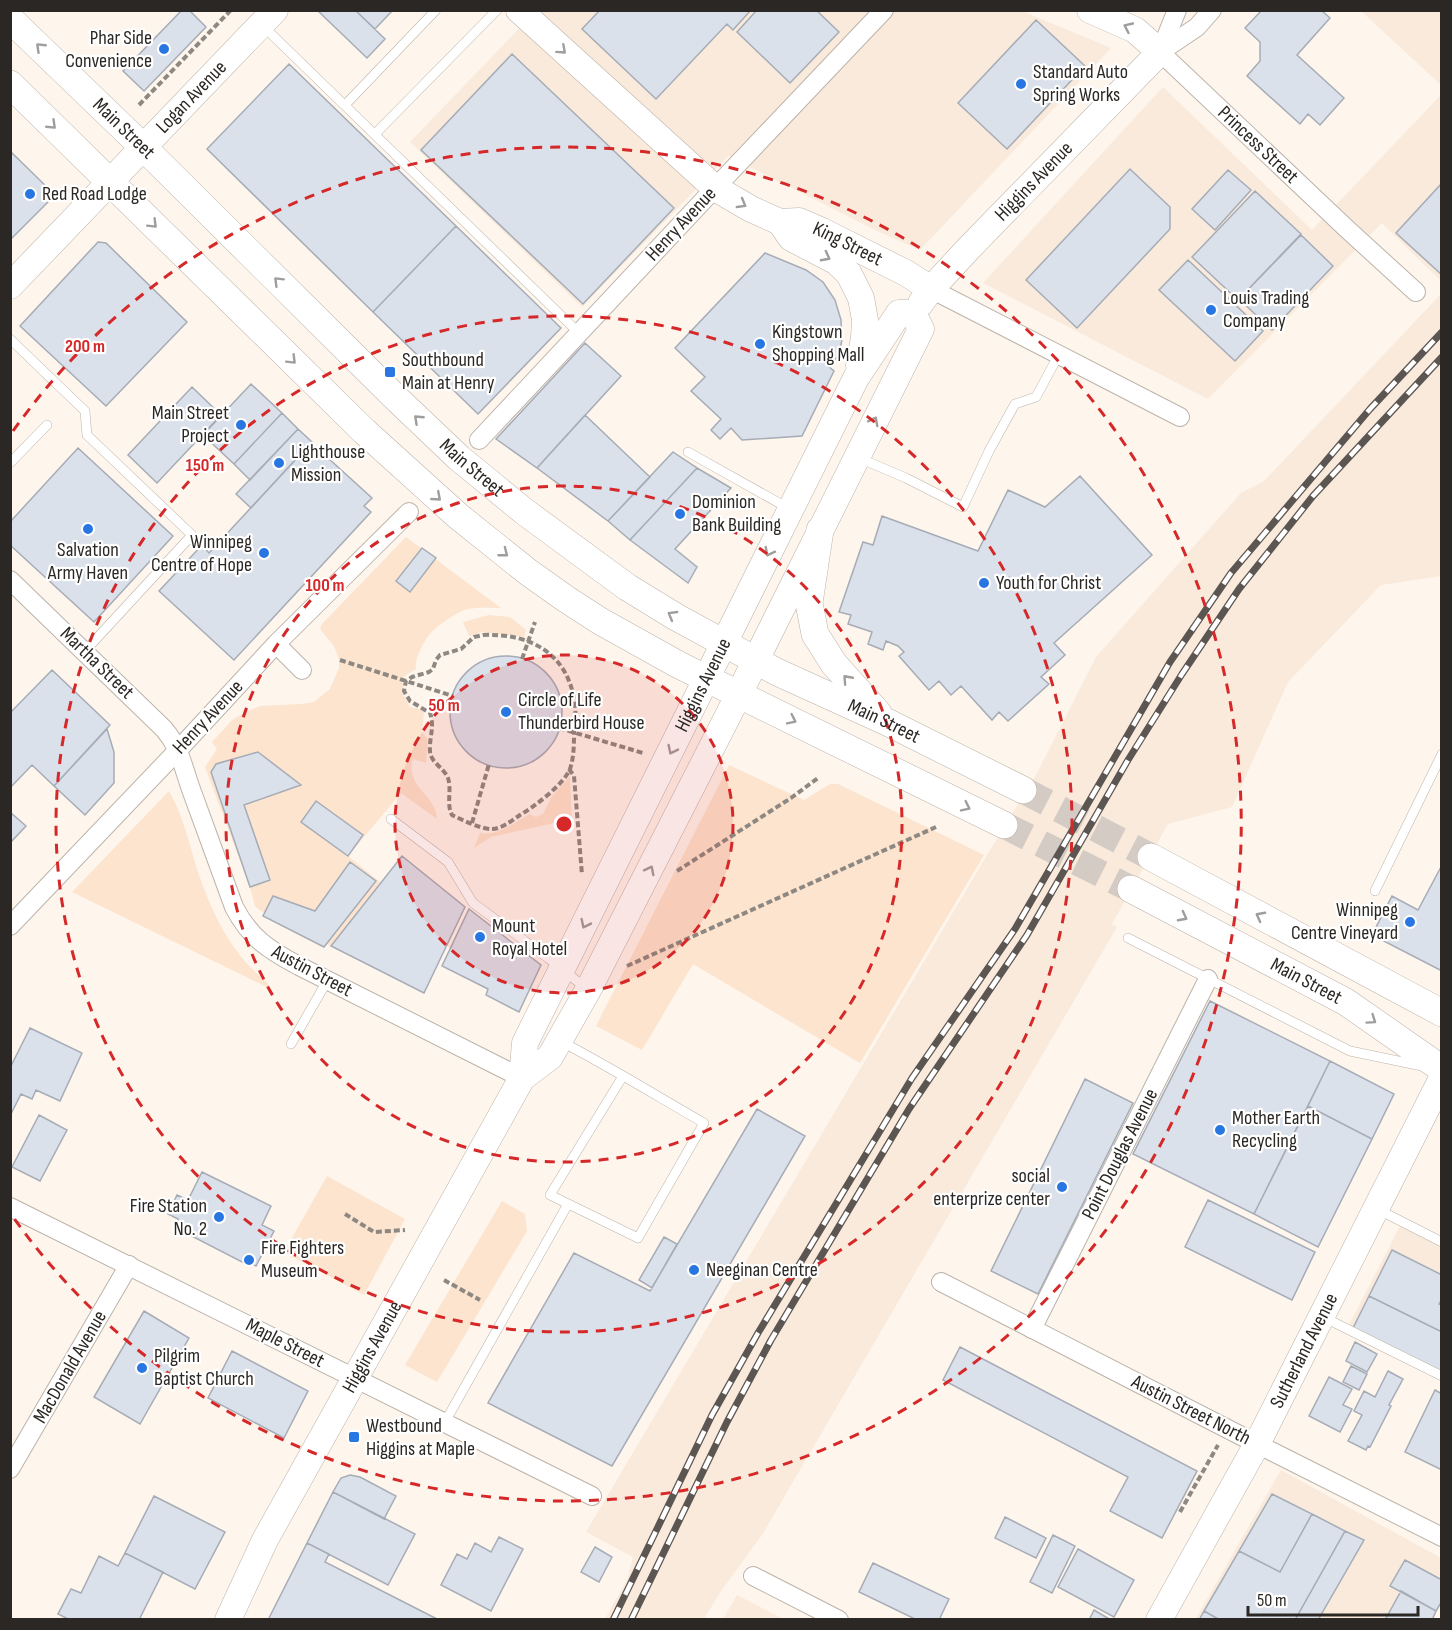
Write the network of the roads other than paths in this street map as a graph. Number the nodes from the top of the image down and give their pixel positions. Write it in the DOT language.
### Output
graph roads {
  1 [pos="436,10"];
  2 [pos="497,10"];
  3 [pos="519,10"];
  4 [pos="884,10"];
  5 [pos="1090,10"];
  6 [pos="1177,10"];
  7 [pos="1212,10"];
  8 [pos="268,18"];
  9 [pos="10,19"];
  10 [pos="1160,52"];
  11 [pos="10,84"];
  12 [pos="345,105"];
  13 [pos="375,134"];
  14 [pos="144,148"];
  15 [pos="111,183"];
  16 [pos="715,188"];
  17 [pos="780,222"];
  18 [pos="10,286"];
  19 [pos="931,289"];
  20 [pos="1416,292"];
  21 [pos="913,313"];
  22 [pos="579,333"];
  23 [pos="10,339"];
  24 [pos="1058,356"];
  25 [pos="856,378"];
  26 [pos="1180,417"];
  27 [pos="46,425"];
  28 [pos="479,440"];
  29 [pos="688,452"];
  30 [pos="857,457"];
  31 [pos="10,463"];
  32 [pos="790,509"];
  33 [pos="409,512"];
  34 [pos="820,530"];
  35 [pos="10,580"];
  36 [pos="723,643"];
  37 [pos="276,644"];
  38 [pos="85,651"];
  39 [pos="756,660"];
  40 [pos="302,670"];
  41 [pos="707,679"];
  42 [pos="739,694"];
  43 [pos="886,722"];
  44 [pos="178,749"];
  45 [pos="1442,754"];
  46 [pos="1023,790"];
  47 [pos="391,819"];
  48 [pos="1004,825"];
  49 [pos="1151,857"];
  50 [pos="1131,890"];
  51 [pos="1375,891"];
  52 [pos="10,926"];
  53 [pos="1128,938"];
  54 [pos="563,969"];
  55 [pos="1208,979"];
  56 [pos="327,981"];
  57 [pos="588,990"];
  58 [pos="1442,1012"];
  59 [pos="560,1040"];
  60 [pos="291,1044"];
  61 [pos="1442,1070"];
  62 [pos="623,1076"];
  63 [pos="522,1078"];
  64 [pos="1442,1078"];
  65 [pos="568,1204"];
  66 [pos="10,1207"];
  67 [pos="1375,1208"];
  68 [pos="1442,1242"];
  69 [pos="129,1265"];
  70 [pos="941,1282"];
  71 [pos="1320,1316"];
  72 [pos="1032,1329"];
  73 [pos="1442,1376"];
  74 [pos="356,1378"];
  75 [pos="445,1422"];
  76 [pos="1257,1444"];
  77 [pos="10,1469"];
  78 [pos="592,1496"];
  79 [pos="1442,1537"];
  80 [pos="753,1576"];
  81 [pos="228,1620"];
  82 [pos="839,1620"];
  83 [pos="1159,1620"];
  1 -- 12 [label="lane"];
  2 -- 13 [label="lane"];
  3 -- 16 [label="main road, King Street, one-way"];
  4 -- 16 [label="street, Henry Avenue"];
  10 -- 5 [label="main road, Princess Street, one-way"];
  6 -- 10 [label="street, Higgins Avenue"];
  7 -- 10 [label="street, Higgins Avenue"];
  8 -- 12 [label="lane"];
  8 -- 14 [label="main road, Logan Avenue"];
  14 -- 9 [label="main road, Main Street, one-way"];
  10 -- 19 [label="main road, Higgins Avenue"];
  10 -- 20 [label="street, Princess Street"];
  11 -- 15 [label="main road, Main Street, one-way"];
  12 -- 13 [label="lane"];
  13 -- 22 [label="lane"];
  14 -- 15 [label="main road, Logan Avenue"];
  36 -- 14 [label="main road, Main Street, one-way"];
  15 -- 18 [label="main road, Logan Avenue"];
  15 -- 41 [label="main road, Main Street, one-way"];
  16 -- 17 [label="main road, King Street, one-way"];
  16 -- 22 [label="street, Henry Avenue"];
  17 -- 19 [label="main road, King Street"];
  17 -- 25 [label="main road, one-way"];
  19 -- 21 [label="main road, Higgins Avenue"];
  19 -- 24 [label="street, King Street"];
  21 -- 25 [label="main road, Higgins Avenue"];
  30 -- 21 [label="main road, Higgins Avenue, one-way"];
  22 -- 28 [label="street, Henry Avenue"];
  23 -- 38 [label="lane"];
  24 -- 26 [label="street, King Street"];
  24 -- 30 [label="lane"];
  25 -- 32 [label="main road, Higgins Avenue"];
  27 -- 31 [label="lane"];
  29 -- 32 [label="lane"];
  30 -- 34 [label="main road, Higgins Avenue"];
  32 -- 36 [label="main road, Higgins Avenue, one-way"];
  33 -- 37 [label="street, Henry Avenue"];
  34 -- 39 [label="main road, Higgins Avenue"];
  43 -- 34 [label="main road, one-way"];
  35 -- 38 [label="street, Martha Street"];
  36 -- 39 [label="main road, Main Street"];
  36 -- 41 [label="main road, Higgins Avenue"];
  37 -- 40 [label="street"];
  37 -- 44 [label="street, Henry Avenue"];
  38 -- 44 [label="street, Martha Street"];
  39 -- 42 [label="main road, Higgins Avenue"];
  39 -- 43 [label="main road, Main Street"];
  41 -- 42 [label="main road, Main Street"];
  41 -- 54 [label="main road, Higgins Avenue, one-way"];
  42 -- 48 [label="main road, Main Street, one-way"];
  57 -- 42 [label="main road, Higgins Avenue, one-way"];
  43 -- 46 [label="main road, Main Street"];
  44 -- 52 [label="street, Henry Avenue"];
  44 -- 56 [label="street, Austin Street"];
  45 -- 51 [label="lane"];
  47 -- 54 [label="lane"];
  58 -- 49 [label="main road, Main Street, one-way"];
  50 -- 61 [label="main road, Main Street, one-way"];
  53 -- 55 [label="lane"];
  54 -- 57 [label="lane"];
  54 -- 63 [label="main road, Higgins Avenue"];
  55 -- 61 [label="lane"];
  55 -- 72 [label="street, Point Douglas Avenue"];
  56 -- 60 [label="lane"];
  56 -- 63 [label="street, Austin Street"];
  57 -- 59 [label="main road, Higgins Avenue"];
  59 -- 62 [label="lane"];
  59 -- 63 [label="main road, Higgins Avenue"];
  62 -- 65 [label="lane"];
  62 -- 65 [label="lane"];
  63 -- 74 [label="main road, Higgins Avenue"];
  64 -- 67 [label="main road, Sutherland Avenue"];
  65 -- 75 [label="lane"];
  66 -- 69 [label="street, Maple Street"];
  67 -- 68 [label="lane"];
  67 -- 71 [label="main road, Sutherland Avenue"];
  69 -- 74 [label="street, Maple Street"];
  69 -- 77 [label="street, MacDonald Avenue"];
  70 -- 72 [label="street, Austin Street North"];
  71 -- 73 [label="lane"];
  71 -- 76 [label="main road, Sutherland Avenue"];
  72 -- 76 [label="street, Austin Street North"];
  74 -- 75 [label="street, Maple Street"];
  74 -- 81 [label="main road, Higgins Avenue"];
  75 -- 78 [label="street, Maple Street"];
  76 -- 79 [label="street, Austin Street North"];
  76 -- 83 [label="main road, Sutherland Avenue"];
  80 -- 82 [label="street"];
}
